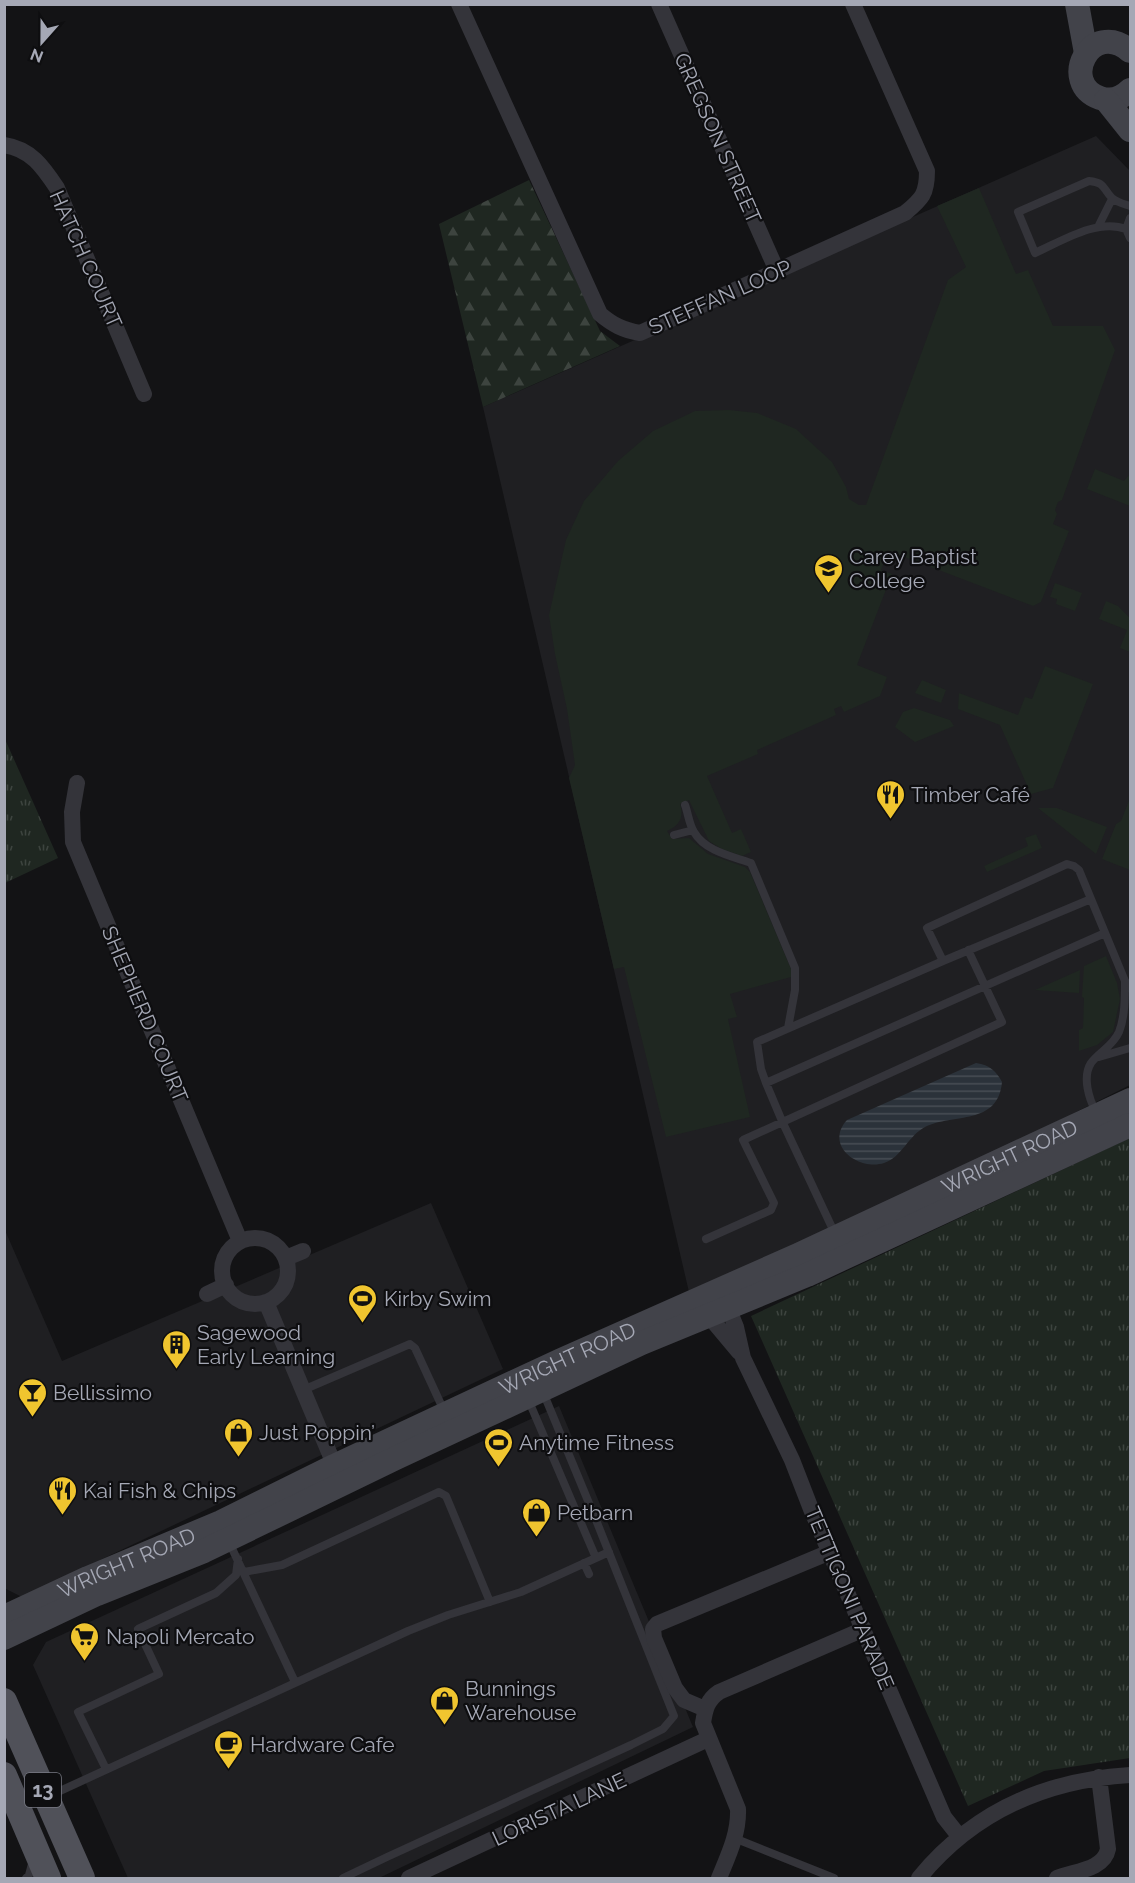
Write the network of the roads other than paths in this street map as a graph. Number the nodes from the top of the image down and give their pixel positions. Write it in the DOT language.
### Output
graph roads {
  1 [pos="459,4"];
  2 [pos="659,4"];
  3 [pos="853,4"];
  4 [pos="1078,7"];
  5 [pos="1097,47"];
  6 [pos="1131,51"];
  7 [pos="1131,90"];
  8 [pos="1106,100"];
  9 [pos="1131,130"];
  10 [pos="4,145"];
  11 [pos="1112,199"];
  12 [pos="1131,206"];
  13 [pos="1131,218"];
  14 [pos="1099,225"];
  15 [pos="1126,229"];
  16 [pos="1131,238"];
  17 [pos="777,271"];
  18 [pos="144,394"];
  19 [pos="77,783"];
  20 [pos="685,805"];
  21 [pos="693,830"];
  22 [pos="674,835"];
  23 [pos="1091,899"];
  24 [pos="1105,933"];
  25 [pos="968,950"];
  26 [pos="943,961"];
  27 [pos="1128,985"];
  28 [pos="984,987"];
  29 [pos="788,1028"];
  30 [pos="1131,1048"];
  31 [pos="1097,1058"];
  32 [pos="766,1083"];
  33 [pos="1116,1117"];
  34 [pos="782,1121"];
  35 [pos="706,1239"];
  36 [pos="240,1241"];
  37 [pos="841,1247"];
  38 [pos="303,1251"];
  39 [pos="286,1258"];
  40 [pos="226,1286"];
  41 [pos="207,1294"];
  42 [pos="266,1302"];
  43 [pos="714,1302"];
  44 [pos="743,1358"];
  45 [pos="530,1385"];
  46 [pos="303,1390"];
  47 [pos="446,1415"];
  48 [pos="338,1475"];
  49 [pos="229,1540"];
  50 [pos="609,1552"];
  51 [pos="830,1552"];
  52 [pos="596,1558"];
  53 [pos="584,1563"];
  54 [pos="244,1572"];
  55 [pos="589,1574"];
  56 [pos="93,1586"];
  57 [pos="490,1602"];
  58 [pos="4,1617"];
  59 [pos="864,1629"];
  60 [pos="4,1638"];
  61 [pos="295,1682"];
  62 [pos="4,1701"];
  63 [pos="705,1709"];
  64 [pos="708,1739"];
  65 [pos="106,1768"];
  66 [pos="1131,1775"];
  67 [pos="4,1776"];
  68 [pos="1099,1777"];
  69 [pos="47,1797"];
  70 [pos="959,1836"];
  71 [pos="735,1838"];
  72 [pos="34,1845"];
  73 [pos="26,1878"];
  74 [pos="48,1878"];
  75 [pos="82,1878"];
  76 [pos="343,1878"];
  77 [pos="409,1878"];
  78 [pos="718,1878"];
  79 [pos="834,1878"];
  80 [pos="920,1878"];
  81 [pos="1057,1878"];
  1 -- 17 [label="street, STEFFAN LOOP"];
  2 -- 17 [label="street, GREGSON STREET"];
  3 -- 17 [label="street, STEFFAN LOOP"];
  4 -- 5 [label="street"];
  5 -- 6 [label="street"];
  5 -- 8 [label="street"];
  7 -- 8 [label="street"];
  8 -- 9 [label="street"];
  10 -- 18 [label="street, HATCH COURT"];
  11 -- 12 [label="lane"];
  11 -- 14 [label="lane"];
  11 -- 14 [label="lane"];
  13 -- 15 [label="lane"];
  14 -- 15 [label="lane"];
  15 -- 16 [label="lane"];
  19 -- 36 [label="street, SHEPHERD COURT"];
  20 -- 21 [label="lane"];
  21 -- 22 [label="lane"];
  21 -- 29 [label="lane"];
  23 -- 24 [label="lane"];
  23 -- 25 [label="lane"];
  23 -- 26 [label="lane"];
  24 -- 27 [label="lane"];
  24 -- 28 [label="lane"];
  25 -- 26 [label="lane"];
  25 -- 28 [label="lane"];
  26 -- 29 [label="lane"];
  27 -- 31 [label="lane"];
  28 -- 32 [label="lane"];
  28 -- 34 [label="lane"];
  29 -- 32 [label="lane"];
  30 -- 31 [label="lane"];
  31 -- 33 [label="lane"];
  32 -- 34 [label="lane"];
  33 -- 37 [label="street, WRIGHT ROAD"];
  34 -- 35 [label="lane"];
  34 -- 37 [label="lane"];
  36 -- 39 [label="street"];
  36 -- 40 [label="street"];
  37 -- 43 [label="street, WRIGHT ROAD"];
  38 -- 39 [label="street"];
  39 -- 42 [label="street"];
  40 -- 41 [label="street"];
  40 -- 42 [label="street"];
  42 -- 46 [label="street"];
  43 -- 44 [label="street, TETTIGONI PARADE"];
  43 -- 44 [label="street, TETTIGONI PARADE"];
  43 -- 45 [label="street, WRIGHT ROAD"];
  44 -- 51 [label="street, TETTIGONI PARADE"];
  45 -- 47 [label="street, WRIGHT ROAD"];
  45 -- 48 [label="street, WRIGHT ROAD"];
  45 -- 50 [label="lane"];
  45 -- 52 [label="lane"];
  46 -- 47 [label="lane"];
  46 -- 48 [label="street"];
  47 -- 48 [label="street, WRIGHT ROAD"];
  48 -- 49 [label="street, WRIGHT ROAD"];
  49 -- 54 [label="lane"];
  49 -- 56 [label="street, WRIGHT ROAD"];
  49 -- 65 [label="lane"];
  50 -- 52 [label="lane"];
  50 -- 76 [label="lane"];
  51 -- 59 [label="street, TETTIGONI PARADE"];
  51 -- 63 [label="street"];
  52 -- 53 [label="lane"];
  53 -- 55 [label="lane"];
  53 -- 57 [label="lane"];
  54 -- 57 [label="lane"];
  54 -- 61 [label="lane"];
  56 -- 58 [label="street, WRIGHT ROAD"];
  56 -- 60 [label="street, WRIGHT ROAD"];
  57 -- 61 [label="lane"];
  59 -- 63 [label="street"];
  59 -- 70 [label="street, TETTIGONI PARADE"];
  61 -- 65 [label="lane"];
  62 -- 69 [label="main road, 13"];
  63 -- 64 [label="street"];
  64 -- 71 [label="street"];
  64 -- 77 [label="street, LORISTA LANE"];
  65 -- 69 [label="lane"];
  66 -- 68 [label="street"];
  67 -- 72 [label="main road, 13"];
  68 -- 70 [label="street"];
  68 -- 81 [label="street"];
  69 -- 75 [label="main road, 13"];
  70 -- 80 [label="street"];
  71 -- 78 [label="street"];
  71 -- 79 [label="lane"];
  72 -- 73 [label="lane"];
  72 -- 74 [label="main road, 13"];
}
